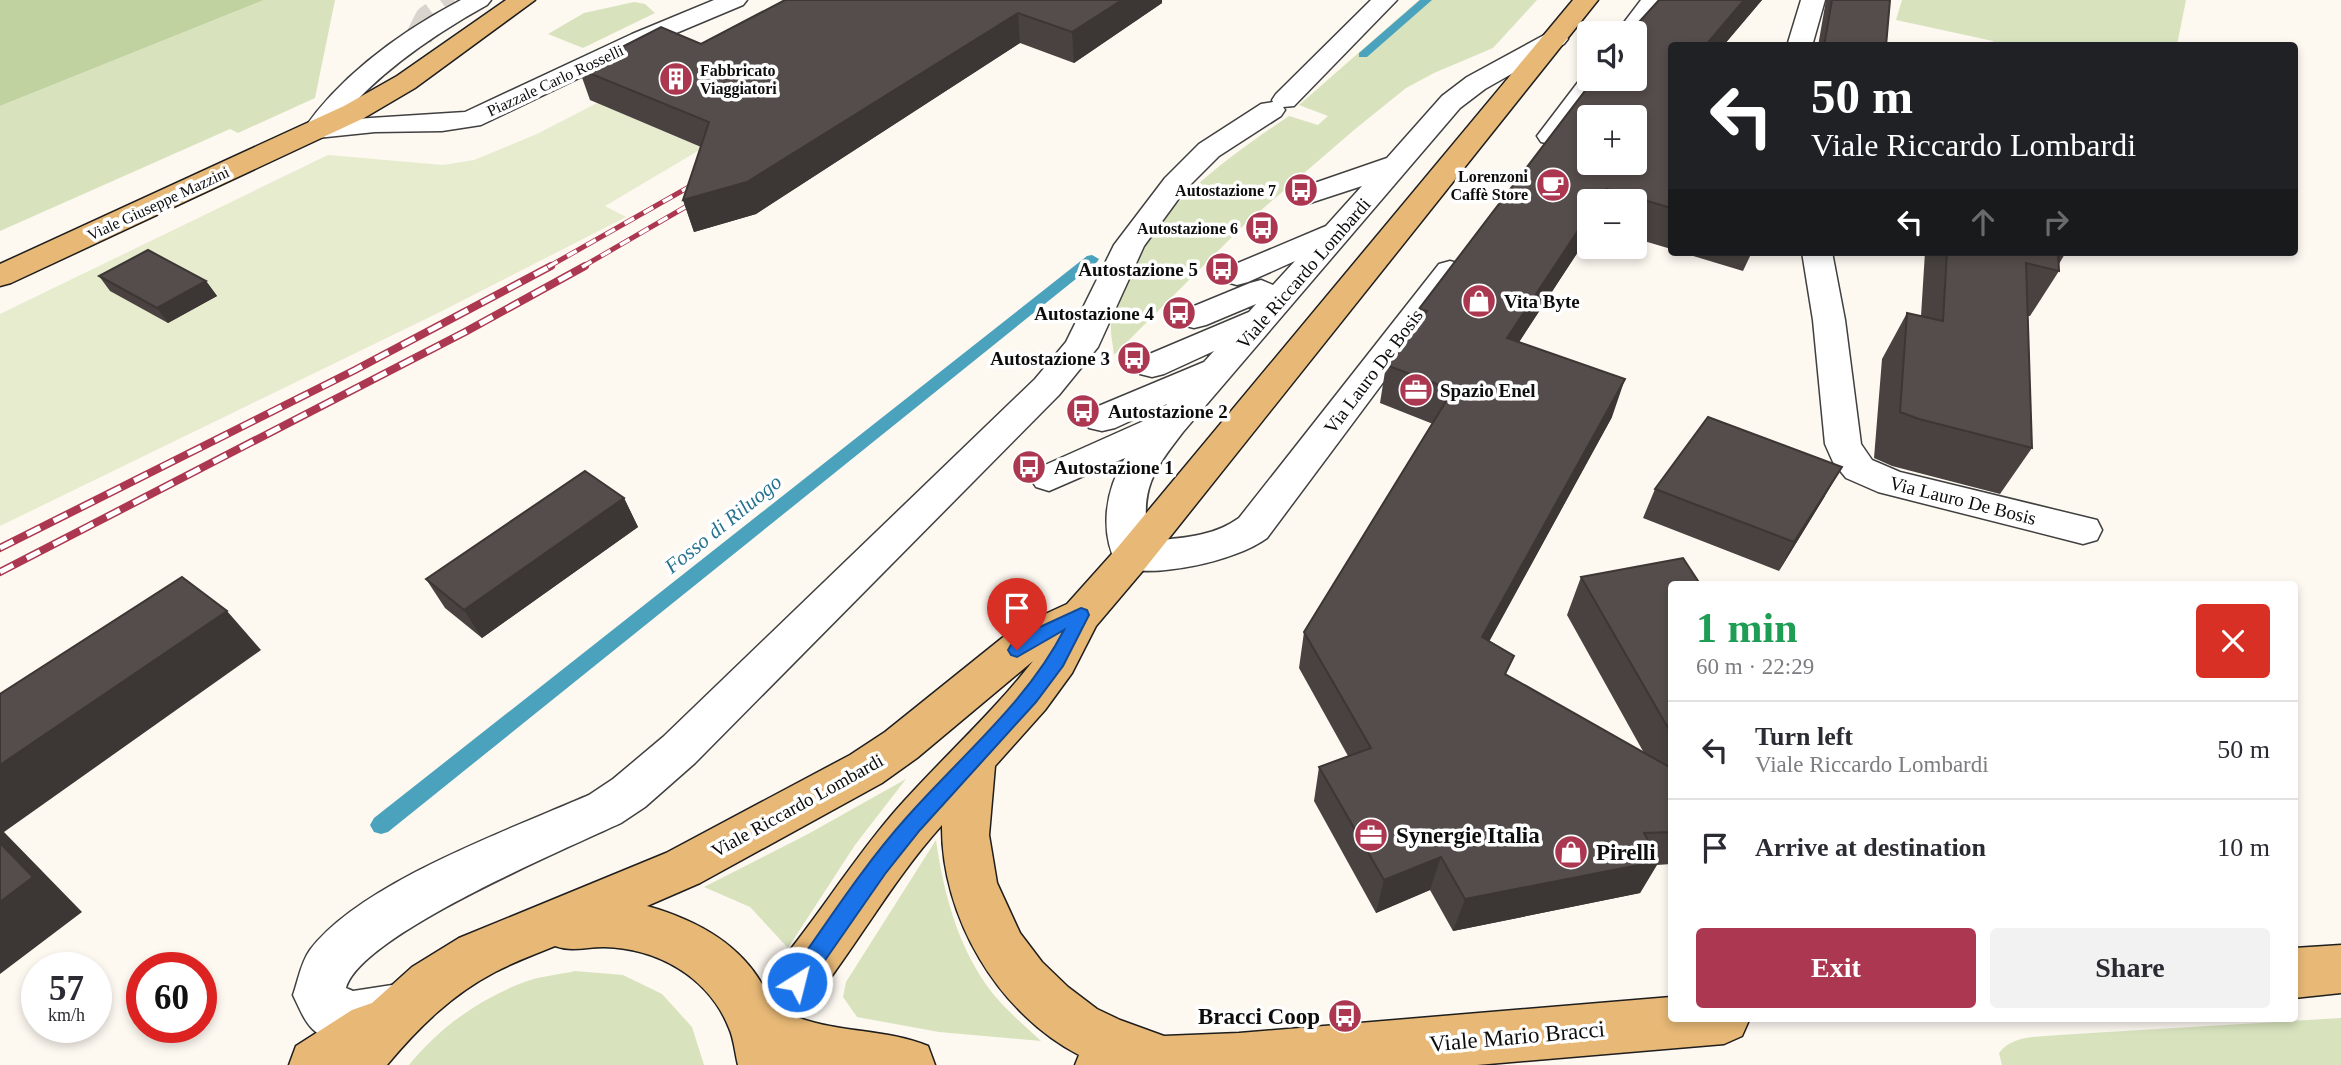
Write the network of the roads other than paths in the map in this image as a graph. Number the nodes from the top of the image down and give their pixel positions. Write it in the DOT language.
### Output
graph roads {
  1 [pos="480,0"];
  2 [pos="523,0"];
  3 [pos="735,0"];
  4 [pos="1385,0"];
  5 [pos="1586,0"];
  6 [pos="1653,0"];
  7 [pos="1813,0"];
  8 [pos="1637,21"];
  9 [pos="1555,39"];
  10 [pos="1800,42"];
  11 [pos="1585,91"];
  12 [pos="317,130"];
  13 [pos="1535,156"];
  14 [pos="1398,164"];
  15 [pos="1374,191"];
  16 [pos="1310,194"];
  17 [pos="1341,229"];
  18 [pos="1274,233"];
  19 [pos="1467,247"];
  20 [pos="1818,256"];
  21 [pos="1302,273"];
  22 [pos="1237,275"];
  23 [pos="0,276"];
  24 [pos="1263,317"];
  25 [pos="1194,318"];
  26 [pos="1152,366"];
  27 [pos="1220,367"];
  28 [pos="1102,419"];
  29 [pos="1170,423"];
  30 [pos="1049,478"];
  31 [pos="2083,530"];
  32 [pos="1132,557"];
  33 [pos="1081,615"];
  34 [pos="974,756"];
  35 [pos="527,935"];
  36 [pos="2341,969"];
  37 [pos="2298,973"];
  38 [pos="401,1009"];
  39 [pos="1677,1022"];
  40 [pos="760,1047"];
  41 [pos="1178,1062"];
  42 [pos="315,1065"];
  43 [pos="352,1065"];
  44 [pos="909,1065"];
  45 [pos="1101,1065"];
  1 -- 12 [label="street"];
  2 -- 12 [label="main road"];
  3 -- 12 [label="street, Piazzale Carlo Rosselli"];
  4 -- 38 [label="street"];
  5 -- 9 [label="main road, Viale Riccardo Lombardi"];
  6 -- 8 [label="street"];
  7 -- 10 [label="street"];
  9 -- 14 [label="street, Viale Riccardo Lombardi"];
  9 -- 32 [label="main road, Viale Riccardo Lombardi"];
  11 -- 13 [label="street"];
  12 -- 23 [label="main road, Viale Giuseppe Mazzini"];
  14 -- 15 [label="street, Viale Riccardo Lombardi"];
  14 -- 16 [label="street"];
  15 -- 17 [label="street, Viale Riccardo Lombardi"];
  15 -- 18 [label="street"];
  17 -- 21 [label="street, Viale Riccardo Lombardi"];
  17 -- 22 [label="street"];
  19 -- 32 [label="street, Via Lauro De Bosis"];
  20 -- 31 [label="street, Via Lauro De Bosis"];
  21 -- 24 [label="street, Viale Riccardo Lombardi"];
  21 -- 25 [label="street"];
  24 -- 26 [label="street"];
  24 -- 27 [label="street, Viale Riccardo Lombardi"];
  27 -- 28 [label="street"];
  27 -- 29 [label="street, Viale Riccardo Lombardi"];
  29 -- 30 [label="street"];
  29 -- 32 [label="street, Viale Riccardo Lombardi"];
  32 -- 33 [label="main road, Viale Riccardo Lombardi"];
  33 -- 34 [label="main road, Viale Riccardo Lombardi"];
  33 -- 35 [label="main road, Viale Riccardo Lombardi"];
  34 -- 40 [label="main road, Viale Riccardo Lombardi"];
  34 -- 41 [label="main road"];
  35 -- 38 [label="main road, Viale Riccardo Lombardi"];
  35 -- 40 [label="main road, Viale Riccardo Lombardi"];
  36 -- 37 [label="main road"];
  38 -- 42 [label="main road"];
  38 -- 43 [label="main road, Viale Riccardo Lombardi"];
  39 -- 41 [label="main road, Viale Mario Bracci"];
  40 -- 44 [label="main road"];
  41 -- 45 [label="main road, Viale Mario Bracci"];
}
